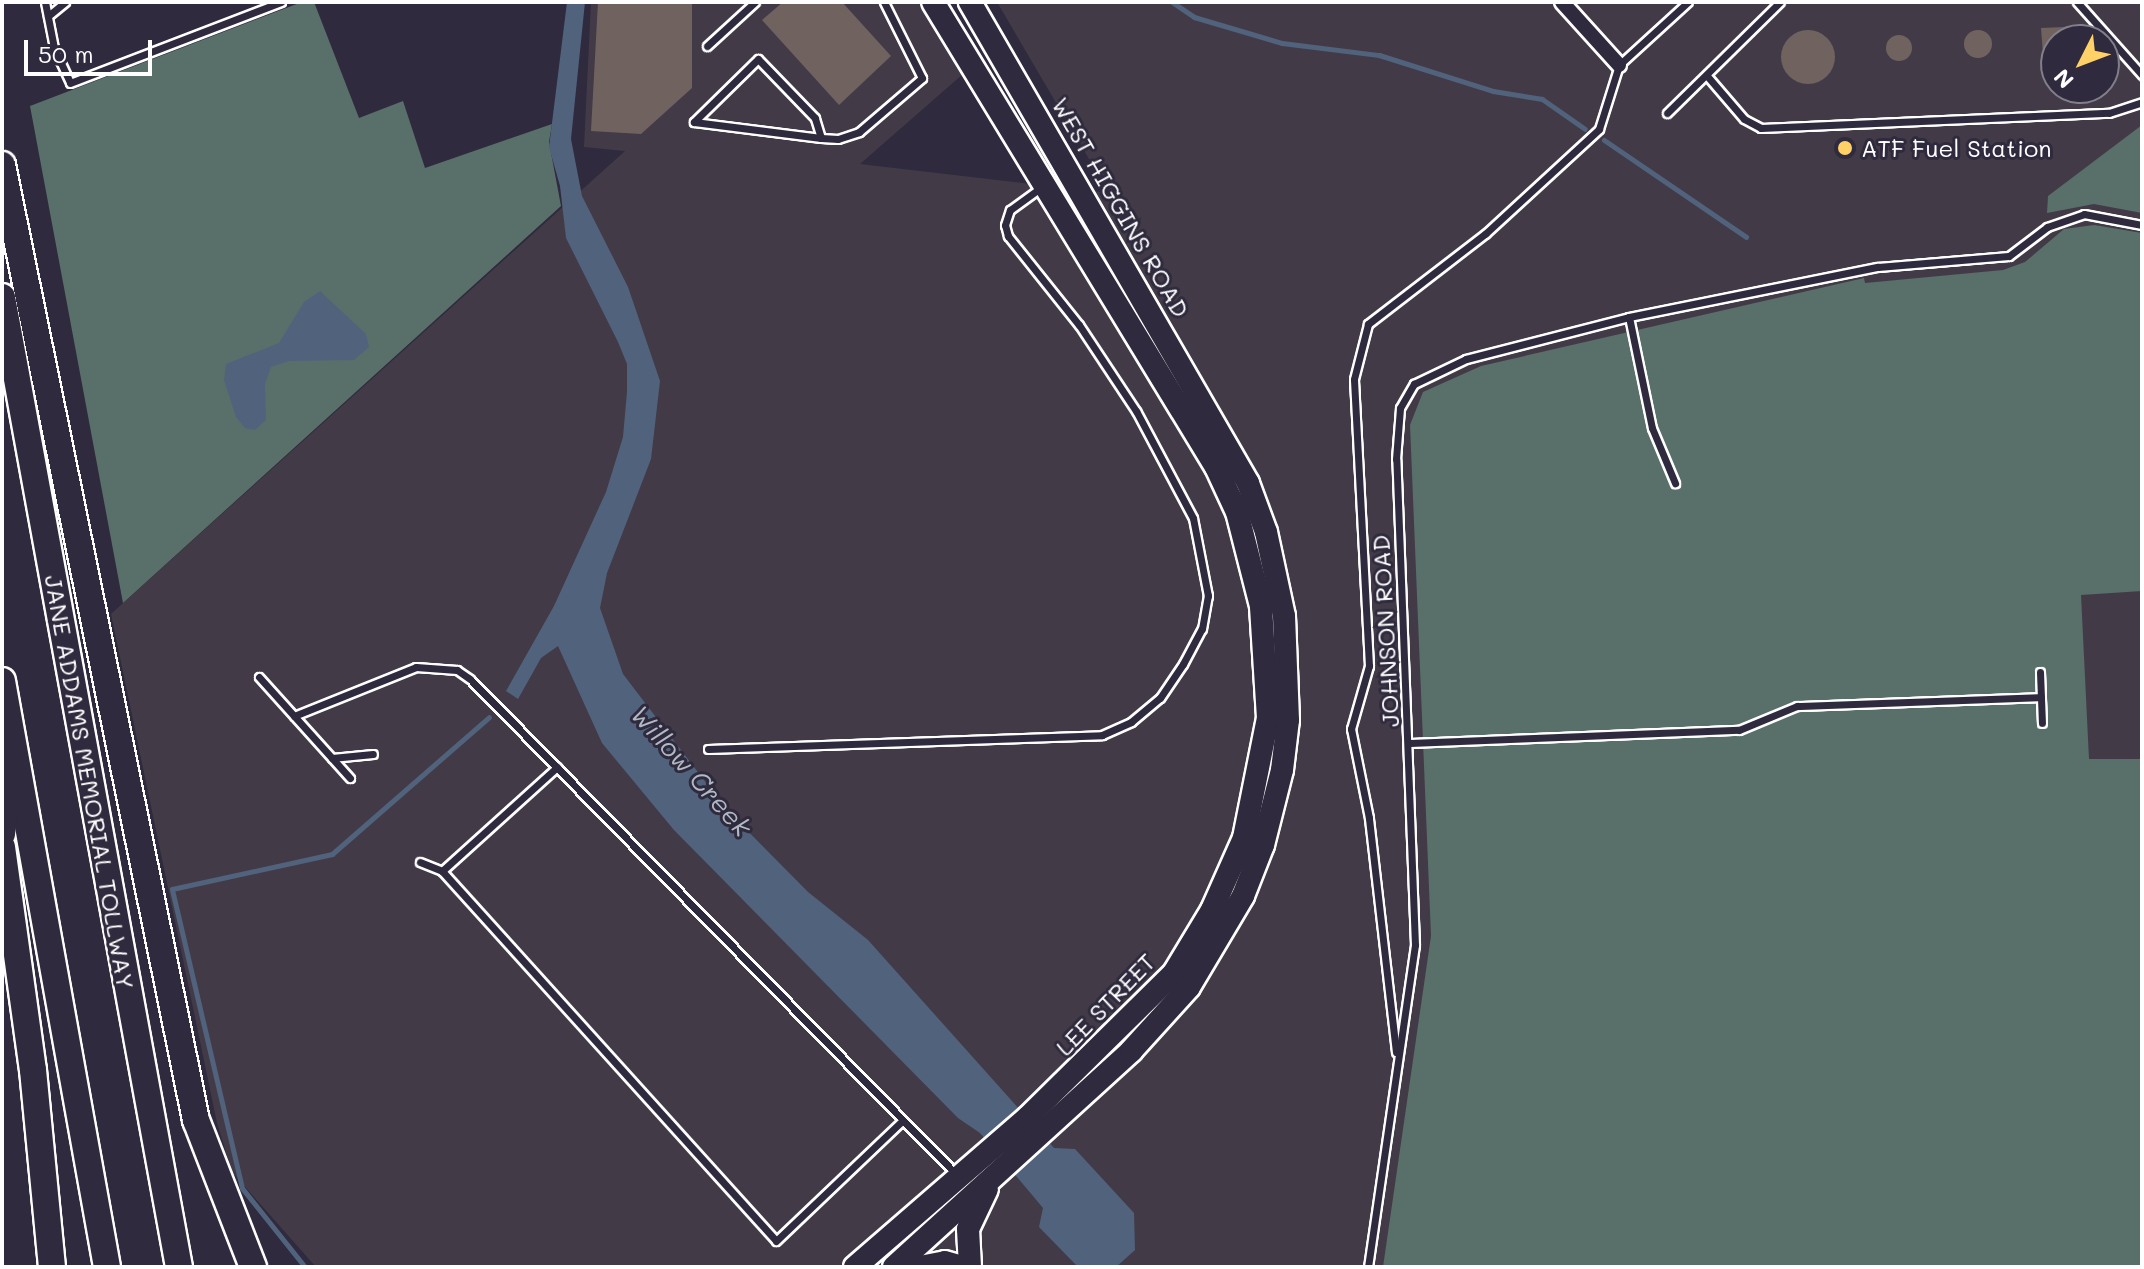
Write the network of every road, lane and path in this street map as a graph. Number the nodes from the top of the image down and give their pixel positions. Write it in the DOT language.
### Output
graph roads {
  1 [pos="45,2"];
  2 [pos="65,2"];
  3 [pos="281,2"];
  4 [pos="884,2"];
  5 [pos="933,2"];
  6 [pos="970,2"];
  7 [pos="1562,2"];
  8 [pos="1780,2"];
  9 [pos="2077,2"];
  10 [pos="749,4"];
  11 [pos="1682,4"];
  12 [pos="48,16"];
  13 [pos="707,46"];
  14 [pos="1619,65"];
  15 [pos="2142,75"];
  16 [pos="1708,77"];
  17 [pos="2142,102"];
  18 [pos="1667,113"];
  19 [pos="821,138"];
  20 [pos="2,165"];
  21 [pos="1042,187"];
  22 [pos="2142,225"];
  23 [pos="2,297"];
  24 [pos="1629,317"];
  25 [pos="1225,439"];
  26 [pos="1675,483"];
  27 [pos="2040,672"];
  28 [pos="259,677"];
  29 [pos="2,681"];
  30 [pos="2041,697"];
  31 [pos="294,716"];
  32 [pos="2042,723"];
  33 [pos="13,740"];
  34 [pos="1410,743"];
  35 [pos="708,749"];
  36 [pos="373,754"];
  37 [pos="332,758"];
  38 [pos="557,767"];
  39 [pos="350,778"];
  40 [pos="2,834"];
  41 [pos="2,847"];
  42 [pos="420,862"];
  43 [pos="442,871"];
  44 [pos="1398,1062"];
  45 [pos="903,1120"];
  46 [pos="1036,1125"];
  47 [pos="1000,1157"];
  48 [pos="960,1179"];
  49 [pos="990,1182"];
  50 [pos="52,1267"];
  51 [pos="107,1267"];
  52 [pos="179,1267"];
  53 [pos="253,1267"];
  54 [pos="855,1267"];
  55 [pos="894,1267"];
  56 [pos="920,1267"];
  57 [pos="962,1267"];
  58 [pos="970,1267"];
  59 [pos="1368,1267"];
  1 -- 12 [label="lane"];
  2 -- 12 [label="lane"];
  3 -- 12 [label="lane"];
  4 -- 19 [label="lane"];
  5 -- 21 [label="main road"];
  6 -- 25 [label="main road, WEST HIGGINS ROAD"];
  7 -- 14 [label="street"];
  8 -- 16 [label="lane"];
  9 -- 15 [label="lane"];
  10 -- 13 [label="lane"];
  11 -- 14 [label="lane"];
  14 -- 44 [label="lane"];
  16 -- 17 [label="lane"];
  16 -- 18 [label="lane"];
  19 -- 19 [label="lane"];
  20 -- 53 [label="highway"];
  21 -- 35 [label="lane"];
  21 -- 46 [label="main road, LEE STREET"];
  22 -- 24 [label="lane, JOHNSON ROAD"];
  23 -- 52 [label="highway, JANE ADDAMS MEMORIAL TOLLWAY"];
  24 -- 26 [label="lane"];
  24 -- 34 [label="lane, JOHNSON ROAD"];
  25 -- 46 [label="main road, LEE STREET"];
  27 -- 30 [label="lane"];
  28 -- 31 [label="lane"];
  29 -- 33 [label="highway"];
  30 -- 32 [label="lane"];
  30 -- 34 [label="lane"];
  31 -- 37 [label="lane"];
  31 -- 38 [label="lane"];
  33 -- 40 [label="highway"];
  33 -- 51 [label="highway"];
  34 -- 44 [label="lane, JOHNSON ROAD"];
  36 -- 37 [label="lane"];
  37 -- 39 [label="lane"];
  38 -- 43 [label="lane"];
  38 -- 45 [label="lane"];
  41 -- 50 [label="highway"];
  42 -- 43 [label="lane"];
  43 -- 45 [label="lane"];
  44 -- 59 [label="lane, JOHNSON ROAD"];
  45 -- 48 [label="lane"];
  46 -- 47 [label="main road, LEE STREET"];
  47 -- 48 [label="main road, LEE STREET"];
  47 -- 49 [label="main road"];
  48 -- 54 [label="main road, LEE STREET"];
  49 -- 55 [label="main road"];
  49 -- 58 [label="main road"];
  56 -- 57 [label="main road"];
}
